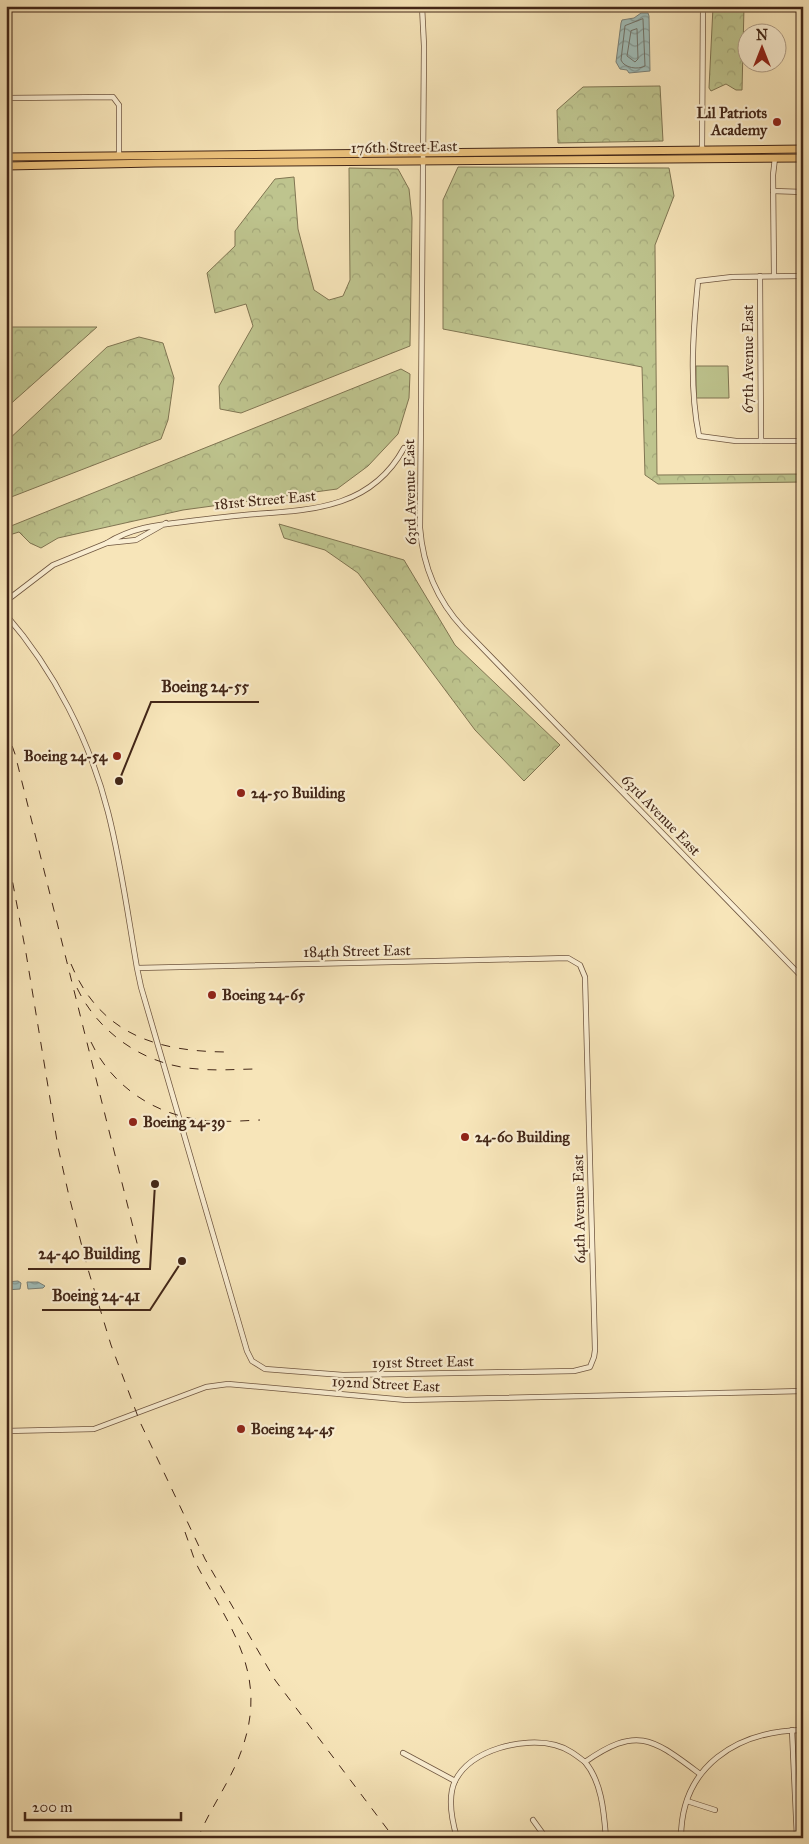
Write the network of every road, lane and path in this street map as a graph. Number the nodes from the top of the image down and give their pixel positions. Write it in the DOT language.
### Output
graph roads {
  1 [pos="422,6"];
  2 [pos="703,6"];
  3 [pos="6,98"];
  4 [pos="702,149"];
  5 [pos="803,149"];
  6 [pos="666,150"];
  7 [pos="423,151"];
  8 [pos="343,152"];
  9 [pos="154,154"];
  10 [pos="119,155"];
  11 [pos="6,157"];
  12 [pos="775,158"];
  13 [pos="803,158"];
  14 [pos="633,159"];
  15 [pos="423,161"];
  16 [pos="310,162"];
  17 [pos="114,164"];
  18 [pos="6,166"];
  19 [pos="773,191"];
  20 [pos="803,192"];
  21 [pos="760,276"];
  22 [pos="774,276"];
  23 [pos="803,276"];
  24 [pos="761,441"];
  25 [pos="803,441"];
  26 [pos="404,448"];
  27 [pos="166,523"];
  28 [pos="107,543"];
  29 [pos="6,601"];
  30 [pos="6,615"];
  31 [pos="577,963"];
  32 [pos="137,968"];
  33 [pos="803,978"];
  34 [pos="590,1367"];
  35 [pos="803,1391"];
  36 [pos="6,1431"];
  37 [pos="792,1730"];
  38 [pos="803,1730"];
  39 [pos="403,1752"];
  40 [pos="585,1762"];
  41 [pos="700,1774"];
  42 [pos="455,1781"];
  43 [pos="687,1801"];
  44 [pos="715,1810"];
  45 [pos="796,1813"];
  46 [pos="803,1813"];
  47 [pos="533,1820"];
  48 [pos="457,1838"];
  49 [pos="546,1838"];
  50 [pos="606,1838"];
  51 [pos="681,1838"];
  52 [pos="797,1838"];
  1 -- 7 [label="street, 63rd Avenue East"];
  2 -- 4 [label="street"];
  3 -- 10 [label="street"];
  4 -- 5 [label="main road, 176th Street East"];
  4 -- 6 [label="main road, 176th Street East"];
  6 -- 7 [label="main road, 176th Street East"];
  6 -- 14 [label="main road"];
  7 -- 8 [label="main road, 176th Street East"];
  7 -- 15 [label="street, 63rd Avenue East"];
  8 -- 9 [label="main road, 176th Street East"];
  8 -- 16 [label="main road"];
  9 -- 10 [label="main road, 176th Street East"];
  9 -- 17 [label="main road"];
  10 -- 11 [label="main road, 176th Street East"];
  12 -- 13 [label="main road, 176th Street East"];
  12 -- 14 [label="main road, 176th Street East"];
  12 -- 19 [label="street"];
  14 -- 15 [label="main road, 176th Street East"];
  15 -- 16 [label="main road, 176th Street East"];
  15 -- 33 [label="street, 63rd Avenue East"];
  16 -- 17 [label="main road, 176th Street East"];
  17 -- 18 [label="main road, 176th Street East"];
  19 -- 20 [label="street"];
  19 -- 22 [label="street"];
  21 -- 22 [label="street"];
  21 -- 24 [label="street, 67th Avenue East"];
  21 -- 24 [label="street"];
  22 -- 23 [label="street"];
  24 -- 25 [label="street"];
  26 -- 27 [label="street, 181st Street East"];
  27 -- 28 [label="street, 181st Street East"];
  27 -- 28 [label="street, 181st Street East"];
  28 -- 29 [label="street, 181st Street East"];
  30 -- 32 [label="street"];
  31 -- 32 [label="street, 184th Street East"];
  31 -- 34 [label="street, 64th Avenue East"];
  32 -- 34 [label="street, 191st Street East"];
  35 -- 36 [label="street, 192nd Street East"];
  37 -- 38 [label="street"];
  37 -- 41 [label="street"];
  37 -- 45 [label="street"];
  39 -- 42 [label="street"];
  40 -- 41 [label="street"];
  40 -- 42 [label="street"];
  40 -- 50 [label="street"];
  41 -- 43 [label="street"];
  42 -- 48 [label="street"];
  43 -- 44 [label="street"];
  43 -- 51 [label="street"];
  45 -- 46 [label="street"];
  45 -- 52 [label="street"];
  47 -- 49 [label="street"];
}
